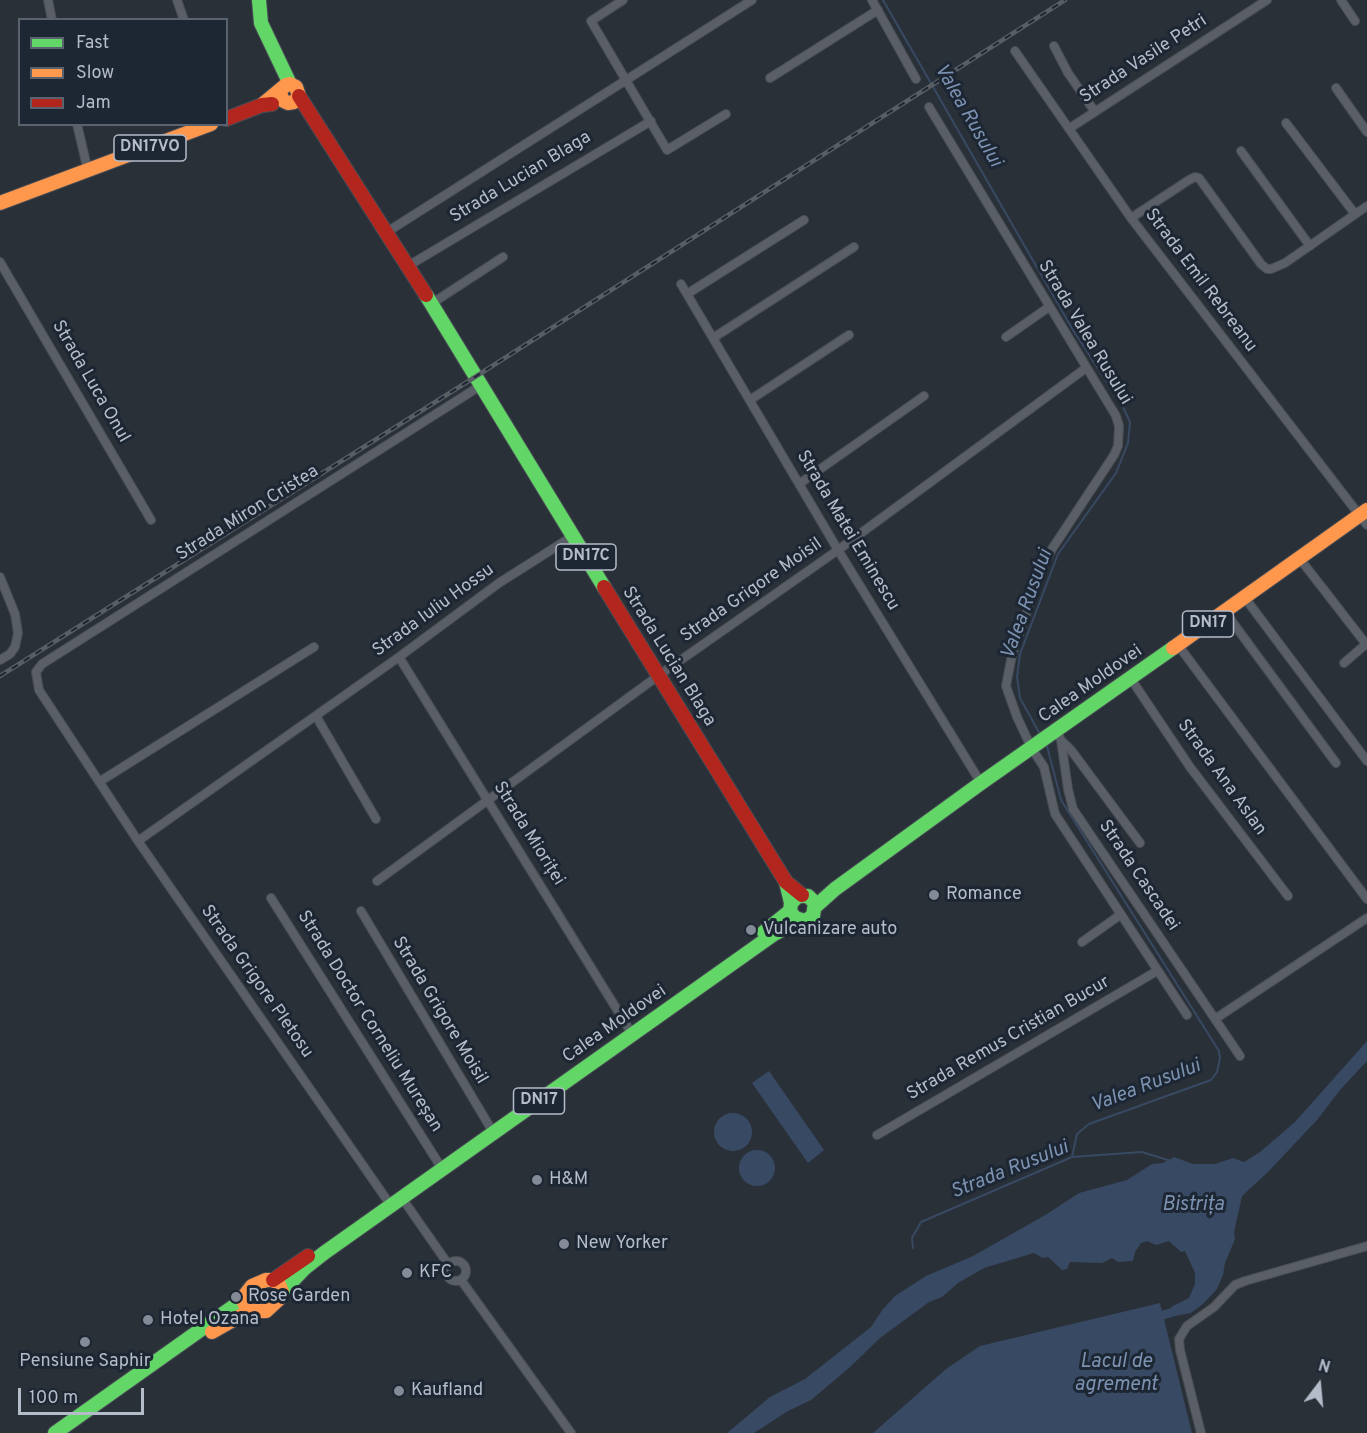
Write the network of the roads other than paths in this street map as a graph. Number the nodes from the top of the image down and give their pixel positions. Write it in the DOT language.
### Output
graph roads {
  1 [pos="48,0"];
  2 [pos="177,0"];
  3 [pos="259,0"];
  4 [pos="623,0"];
  5 [pos="752,0"];
  6 [pos="872,0"];
  7 [pos="1267,0"];
  8 [pos="1341,0"];
  9 [pos="878,10"];
  10 [pos="52,18"];
  11 [pos="183,18"];
  12 [pos="1354,21"];
  13 [pos="1054,46"];
  14 [pos="1015,51"];
  15 [pos="770,78"];
  16 [pos="916,79"];
  17 [pos="626,81"];
  18 [pos="1336,87"];
  19 [pos="289,94"];
  20 [pos="929,107"];
  21 [pos="1095,112"];
  22 [pos="726,114"];
  23 [pos="228,118"];
  24 [pos="651,121"];
  25 [pos="1286,123"];
  26 [pos="77,126"];
  27 [pos="206,126"];
  28 [pos="1070,128"];
  29 [pos="1367,132"];
  30 [pos="1241,151"];
  31 [pos="87,171"];
  32 [pos="0,203"];
  33 [pos="1367,206"];
  34 [pos="1355,214"];
  35 [pos="1131,219"];
  36 [pos="804,220"];
  37 [pos="387,232"];
  38 [pos="1310,246"];
  39 [pos="854,247"];
  40 [pos="503,257"];
  41 [pos="0,262"];
  42 [pos="408,266"];
  43 [pos="681,284"];
  44 [pos="687,294"];
  45 [pos="431,304"];
  46 [pos="1049,307"];
  47 [pos="849,335"];
  48 [pos="1006,337"];
  49 [pos="713,338"];
  50 [pos="1086,368"];
  51 [pos="480,386"];
  52 [pos="924,396"];
  53 [pos="750,400"];
  54 [pos="799,483"];
  55 [pos="1364,517"];
  56 [pos="151,520"];
  57 [pos="573,536"];
  58 [pos="838,550"];
  59 [pos="1300,559"];
  60 [pos="0,577"];
  61 [pos="1245,598"];
  62 [pos="1225,612"];
  63 [pos="1178,645"];
  64 [pos="314,647"];
  65 [pos="399,657"];
  66 [pos="0,660"];
  67 [pos="1344,663"];
  68 [pos="36,672"];
  69 [pos="658,676"];
  70 [pos="1131,679"];
  71 [pos="315,716"];
  72 [pos="1056,736"];
  73 [pos="1035,747"];
  74 [pos="1367,760"];
  75 [pos="1336,763"];
  76 [pos="99,782"];
  77 [pos="981,783"];
  78 [pos="488,800"];
  79 [pos="376,819"];
  80 [pos="138,841"];
  81 [pos="1140,843"];
  82 [pos="377,882"];
  83 [pos="1288,896"];
  84 [pos="271,898"];
  85 [pos="1367,899"];
  86 [pos="801,905"];
  87 [pos="361,911"];
  88 [pos="1120,915"];
  89 [pos="1367,918"];
  90 [pos="1082,942"];
  91 [pos="1157,971"];
  92 [pos="1187,1015"];
  93 [pos="1215,1019"];
  94 [pos="629,1029"];
  95 [pos="1240,1056"];
  96 [pos="490,1127"];
  97 [pos="877,1135"];
  98 [pos="439,1164"];
  99 [pos="402,1198"];
  100 [pos="387,1200"];
  101 [pos="1367,1246"];
  102 [pos="448,1264"];
  103 [pos="273,1280"];
  104 [pos="461,1280"];
  105 [pos="282,1292"];
  106 [pos="247,1305"];
  107 [pos="55,1433"];
  108 [pos="70,1433"];
  109 [pos="571,1433"];
  110 [pos="1200,1433"];
  1 -- 10 [label="street"];
  2 -- 11 [label="street"];
  3 -- 19 [label="main road, DN17C"];
  4 -- 17 [label="street"];
  5 -- 17 [label="street, Strada Lucian Blaga"];
  6 -- 9 [label="street"];
  7 -- 21 [label="street, Strada Vasile Petri"];
  8 -- 12 [label="street"];
  9 -- 15 [label="street"];
  9 -- 16 [label="street"];
  13 -- 21 [label="street"];
  14 -- 28 [label="street, Strada Emil Rebreanu"];
  17 -- 24 [label="street"];
  17 -- 37 [label="street, Strada Lucian Blaga"];
  18 -- 29 [label="street"];
  19 -- 23 [label="main road"];
  19 -- 37 [label="main road, Strada Lucian Blaga / DN17C"];
  20 -- 46 [label="street, Strada Valea Rusului"];
  21 -- 28 [label="street, Strada Vasile Petri"];
  22 -- 24 [label="street"];
  24 -- 42 [label="street, Strada Lucian Blaga"];
  25 -- 34 [label="street"];
  26 -- 31 [label="street"];
  27 -- 31 [label="main road, DN17VO"];
  28 -- 35 [label="street, Strada Emil Rebreanu"];
  30 -- 38 [label="street"];
  31 -- 32 [label="main road, DN17VO"];
  33 -- 34 [label="street"];
  34 -- 38 [label="street"];
  35 -- 38 [label="street"];
  35 -- 55 [label="street, Strada Emil Rebreanu"];
  36 -- 44 [label="street"];
  37 -- 42 [label="main road, Strada Lucian Blaga / DN17C"];
  39 -- 49 [label="street"];
  40 -- 45 [label="street"];
  41 -- 56 [label="street, Strada Luca Onul"];
  42 -- 45 [label="main road, Strada Lucian Blaga / DN17C"];
  43 -- 44 [label="street, Strada Matei Eminescu"];
  44 -- 49 [label="street, Strada Matei Eminescu"];
  45 -- 51 [label="main road, Strada Lucian Blaga / DN17C"];
  46 -- 48 [label="street"];
  46 -- 50 [label="street, Strada Valea Rusului"];
  47 -- 53 [label="street"];
  49 -- 53 [label="street, Strada Matei Eminescu"];
  50 -- 58 [label="street, Strada Grigore Moisil"];
  50 -- 73 [label="street, Strada Valea Rusului"];
  51 -- 57 [label="main road, Strada Lucian Blaga / DN17C"];
  51 -- 68 [label="street, Strada Miron Cristea"];
  52 -- 54 [label="street"];
  53 -- 54 [label="street, Strada Matei Eminescu"];
  54 -- 58 [label="street, Strada Matei Eminescu"];
  55 -- 59 [label="main road, Calea Moldovei / DN17"];
  57 -- 65 [label="street, Strada Iuliu Hossu"];
  57 -- 69 [label="main road, Strada Lucian Blaga / DN17C"];
  58 -- 69 [label="street, Strada Grigore Moisil"];
  58 -- 77 [label="street, Strada Matei Eminescu"];
  59 -- 61 [label="main road, Calea Moldovei / DN17"];
  59 -- 67 [label="street"];
  60 -- 66 [label="street"];
  61 -- 62 [label="main road, Calea Moldovei / DN17"];
  61 -- 74 [label="street"];
  62 -- 63 [label="main road, Calea Moldovei / DN17"];
  62 -- 75 [label="street"];
  63 -- 70 [label="main road, Calea Moldovei / DN17"];
  63 -- 85 [label="street"];
  64 -- 76 [label="street"];
  65 -- 71 [label="street, Strada Iuliu Hossu"];
  65 -- 78 [label="street, Strada Mioriței"];
  68 -- 76 [label="street, Strada Grigore Pletosu"];
  69 -- 78 [label="street, Strada Grigore Moisil"];
  69 -- 86 [label="main road, Strada Lucian Blaga / DN17C"];
  70 -- 72 [label="main road, Calea Moldovei / DN17"];
  70 -- 83 [label="street, Strada Ana Aslan"];
  71 -- 79 [label="street"];
  71 -- 80 [label="street, Strada Iuliu Hossu"];
  72 -- 73 [label="main road, Calea Moldovei / DN17"];
  72 -- 81 [label="street, Strada Cascadei"];
  72 -- 93 [label="street, Strada Cascadei"];
  73 -- 77 [label="main road, Calea Moldovei / DN17"];
  73 -- 88 [label="street, Strada Valea Rusului"];
  76 -- 80 [label="street, Strada Grigore Pletosu"];
  77 -- 86 [label="main road, Calea Moldovei / DN17"];
  78 -- 82 [label="street, Strada Grigore Moisil"];
  78 -- 94 [label="street, Strada Mioriței"];
  80 -- 100 [label="street, Strada Grigore Pletosu"];
  84 -- 98 [label="street, Strada Doctor Corneliu Mureșan"];
  86 -- 94 [label="main road, Calea Moldovei / DN17"];
  86 -- 99 [label="main road, Calea Moldovei / DN17"];
  87 -- 96 [label="street, Strada Grigore Moisil"];
  88 -- 90 [label="street"];
  88 -- 91 [label="street, Strada Valea Rusului"];
  89 -- 93 [label="street"];
  91 -- 92 [label="street, Strada Valea Rusului"];
  91 -- 97 [label="street, Strada Remus Cristian Bucur"];
  93 -- 95 [label="street, Strada Cascadei"];
  94 -- 96 [label="main road, Calea Moldovei / DN17"];
  96 -- 98 [label="main road, Calea Moldovei / DN17"];
  98 -- 100 [label="main road, Calea Moldovei / DN17"];
  99 -- 102 [label="street"];
  99 -- 105 [label="main road, Calea Moldovei / DN17"];
  100 -- 103 [label="main road, Calea Moldovei / DN17"];
  101 -- 110 [label="street"];
  102 -- 104 [label="street"];
  102 -- 104 [label="street"];
  103 -- 105 [label="main road"];
  103 -- 106 [label="main road"];
  104 -- 109 [label="street"];
  105 -- 106 [label="main road"];
  106 -- 107 [label="main road"];
  106 -- 108 [label="main road"];
}
